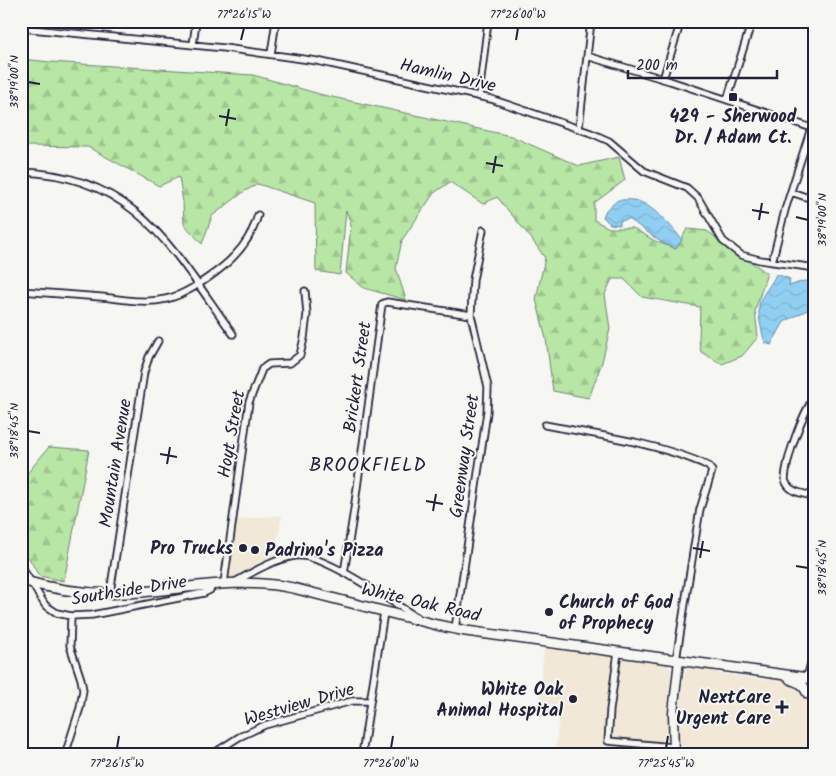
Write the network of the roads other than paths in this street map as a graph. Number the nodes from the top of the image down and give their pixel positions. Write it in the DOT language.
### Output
graph roads {
  1 [pos="196,21"];
  2 [pos="276,21"];
  3 [pos="488,21"];
  4 [pos="591,21"];
  5 [pos="681,21"];
  6 [pos="752,21"];
  7 [pos="21,28"];
  8 [pos="193,45"];
  9 [pos="271,54"];
  10 [pos="587,56"];
  11 [pos="663,79"];
  12 [pos="479,95"];
  13 [pos="727,100"];
  14 [pos="579,128"];
  15 [pos="813,128"];
  16 [pos="21,172"];
  17 [pos="791,192"];
  18 [pos="815,200"];
  19 [pos="258,215"];
  20 [pos="483,230"];
  21 [pos="772,262"];
  22 [pos="815,268"];
  23 [pos="198,284"];
  24 [pos="21,291"];
  25 [pos="305,291"];
  26 [pos="471,315"];
  27 [pos="233,334"];
  28 [pos="158,341"];
  29 [pos="815,396"];
  30 [pos="545,425"];
  31 [pos="815,496"];
  32 [pos="21,566"];
  33 [pos="344,573"];
  34 [pos="26,582"];
  35 [pos="235,582"];
  36 [pos="224,583"];
  37 [pos="213,584"];
  38 [pos="110,593"];
  39 [pos="384,612"];
  40 [pos="71,616"];
  41 [pos="437,626"];
  42 [pos="455,629"];
  43 [pos="618,652"];
  44 [pos="815,652"];
  45 [pos="678,660"];
  46 [pos="771,673"];
  47 [pos="812,679"];
  48 [pos="815,688"];
  49 [pos="370,701"];
  50 [pos="674,751"];
  51 [pos="65,755"];
  52 [pos="212,755"];
  53 [pos="362,755"];
  1 -- 8 [label="street"];
  2 -- 9 [label="street"];
  3 -- 12 [label="street"];
  4 -- 10 [label="street"];
  5 -- 11 [label="street"];
  6 -- 13 [label="street"];
  7 -- 8 [label="street, Hamlin Drive"];
  8 -- 9 [label="street, Hamlin Drive"];
  9 -- 12 [label="street, Hamlin Drive"];
  10 -- 11 [label="street"];
  10 -- 14 [label="street"];
  11 -- 13 [label="street"];
  12 -- 14 [label="street, Hamlin Drive"];
  13 -- 15 [label="street"];
  14 -- 21 [label="street, Hamlin Drive"];
  15 -- 17 [label="street"];
  16 -- 23 [label="street"];
  17 -- 18 [label="street"];
  17 -- 21 [label="street"];
  19 -- 23 [label="street"];
  20 -- 26 [label="street, Greenway Street"];
  21 -- 22 [label="street, Hamlin Drive"];
  23 -- 24 [label="street"];
  23 -- 27 [label="street"];
  25 -- 36 [label="street, Hoyt Street"];
  26 -- 33 [label="street, Brickert Street"];
  26 -- 42 [label="street, Greenway Street"];
  28 -- 38 [label="street, Mountain Avenue"];
  29 -- 31 [label="street"];
  30 -- 45 [label="street"];
  32 -- 34 [label="street, Southside Drive"];
  33 -- 35 [label="street"];
  33 -- 41 [label="street"];
  34 -- 38 [label="main road, White Oak Road"];
  34 -- 40 [label="street, Southside Drive"];
  35 -- 36 [label="main road, White Oak Road"];
  35 -- 39 [label="main road, White Oak Road"];
  36 -- 37 [label="main road, White Oak Road"];
  37 -- 38 [label="main road, White Oak Road"];
  37 -- 40 [label="street, Southside Drive"];
  39 -- 41 [label="main road, White Oak Road"];
  39 -- 49 [label="street"];
  40 -- 51 [label="street"];
  41 -- 42 [label="main road, White Oak Road"];
  42 -- 43 [label="main road, White Oak Road"];
  43 -- 45 [label="main road, White Oak Road"];
  43 -- 50 [label="street"];
  44 -- 47 [label="street"];
  45 -- 46 [label="main road, White Oak Road"];
  45 -- 50 [label="street"];
  46 -- 47 [label="main road, White Oak Road"];
  46 -- 48 [label="main road"];
  49 -- 52 [label="street, Westview Drive"];
  49 -- 53 [label="street"];
}
